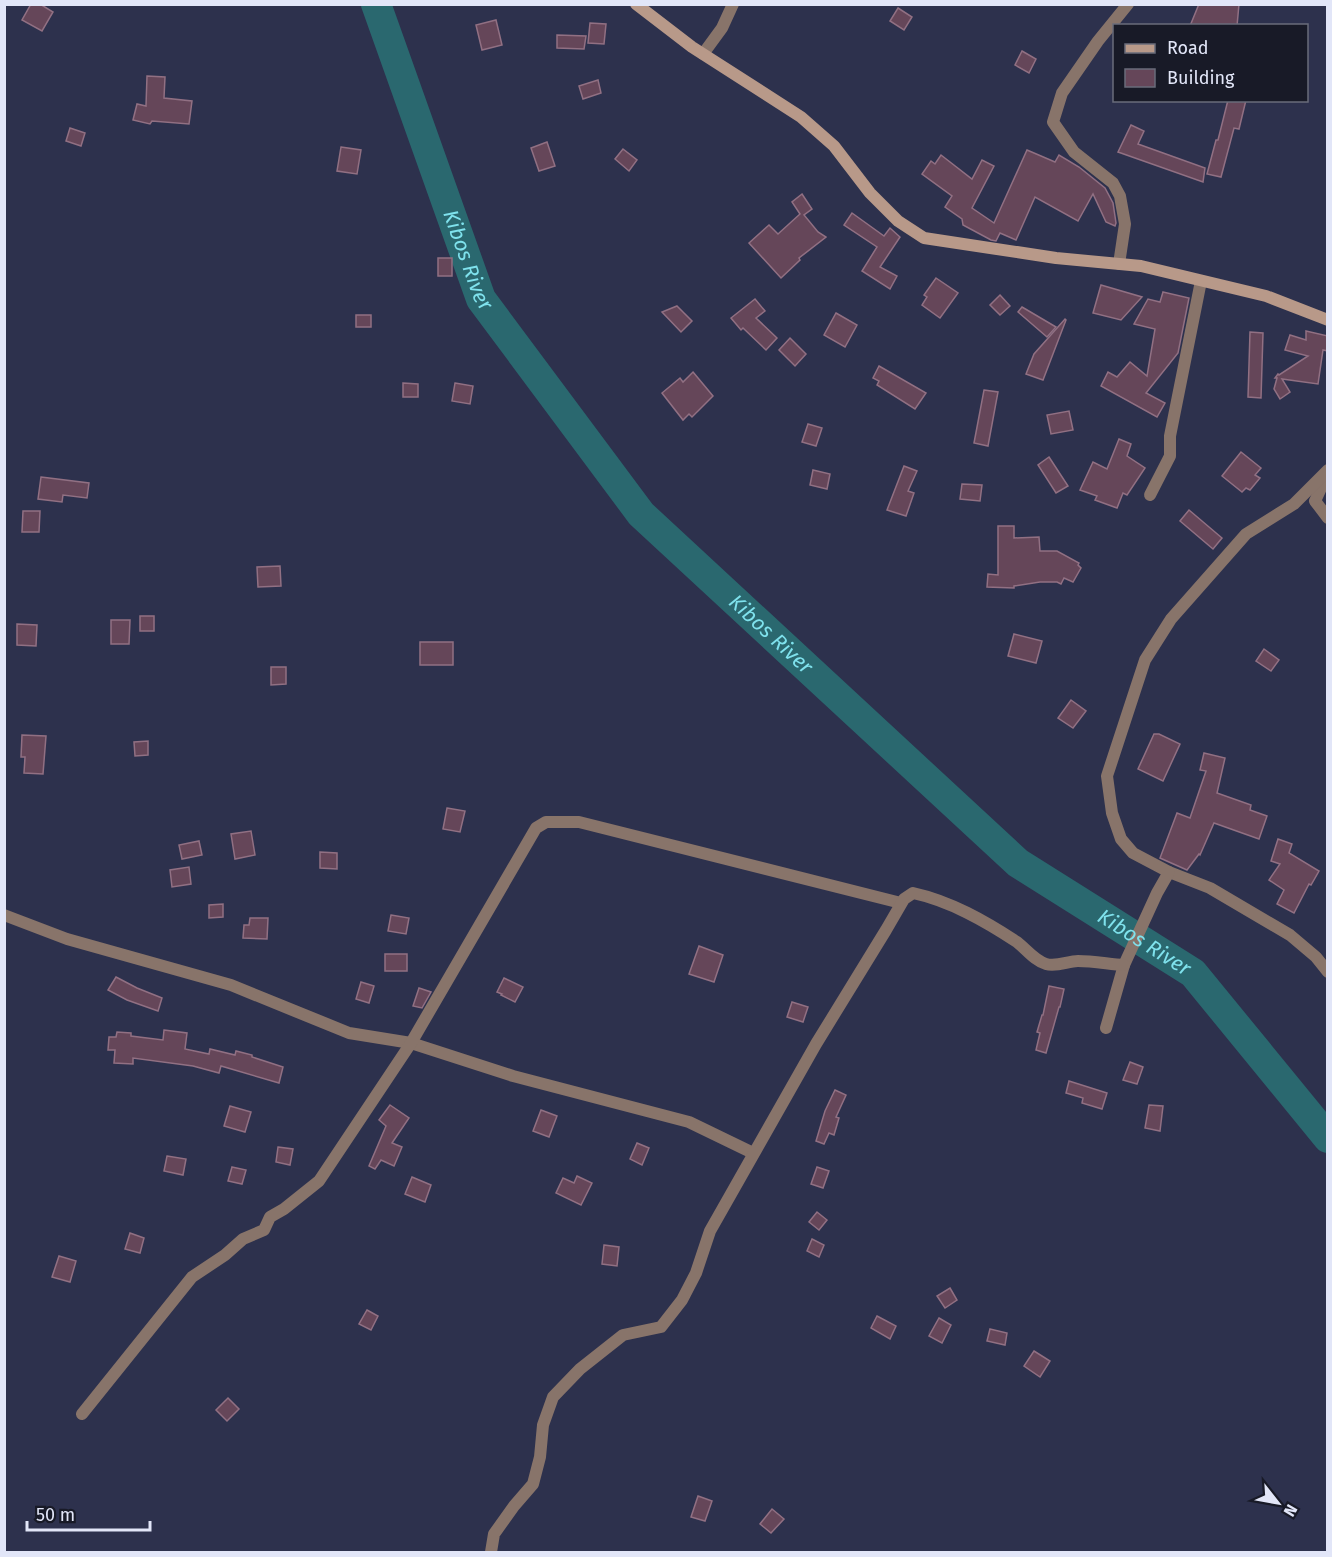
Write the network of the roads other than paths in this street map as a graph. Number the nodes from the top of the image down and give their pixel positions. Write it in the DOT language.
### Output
graph roads {
  1 [pos="636,4"];
  2 [pos="733,4"];
  3 [pos="1128,4"];
  4 [pos="703,54"];
  5 [pos="1119,264"];
  6 [pos="1201,281"];
  7 [pos="1328,320"];
  8 [pos="1328,470"];
  9 [pos="1150,495"];
  10 [pos="1328,518"];
  11 [pos="1169,873"];
  12 [pos="901,903"];
  13 [pos="4,915"];
  14 [pos="1124,965"];
  15 [pos="1328,972"];
  16 [pos="1106,1028"];
  17 [pos="411,1043"];
  18 [pos="753,1153"];
  19 [pos="82,1414"];
  20 [pos="491,1552"];
  1 -- 4 [label="main road"];
  2 -- 4 [label="street"];
  3 -- 5 [label="street"];
  4 -- 5 [label="main road"];
  5 -- 6 [label="main road"];
  6 -- 7 [label="main road"];
  6 -- 9 [label="street"];
  8 -- 10 [label="street"];
  8 -- 11 [label="street"];
  11 -- 14 [label="street"];
  11 -- 15 [label="street"];
  12 -- 14 [label="street"];
  12 -- 17 [label="street"];
  12 -- 18 [label="street"];
  13 -- 17 [label="street"];
  14 -- 16 [label="street"];
  17 -- 18 [label="street"];
  17 -- 19 [label="street"];
  18 -- 20 [label="street"];
}
